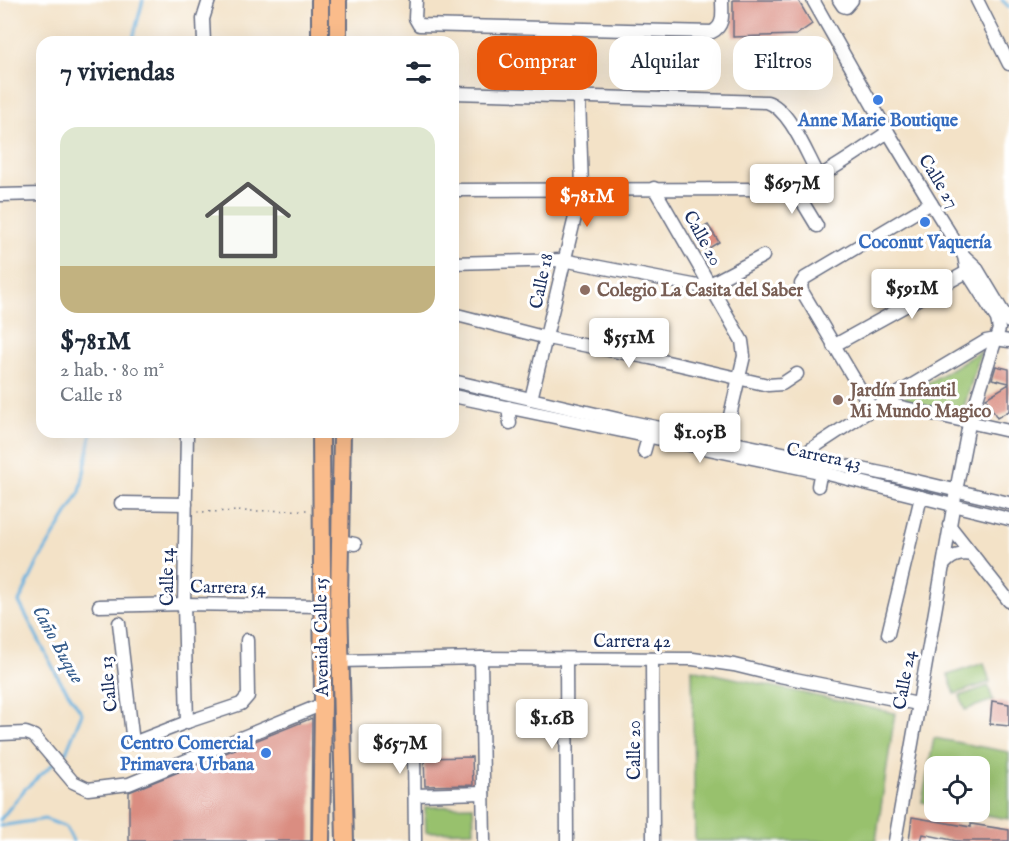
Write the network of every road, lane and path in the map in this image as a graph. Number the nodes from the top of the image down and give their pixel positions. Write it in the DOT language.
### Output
graph roads {
  1 [pos="209,0"];
  2 [pos="320,0"];
  3 [pos="338,0"];
  4 [pos="416,0"];
  5 [pos="722,0"];
  6 [pos="813,0"];
  7 [pos="839,0"];
  8 [pos="852,0"];
  9 [pos="977,0"];
  10 [pos="204,36"];
  11 [pos="320,36"];
  12 [pos="338,36"];
  13 [pos="1009,64"];
  14 [pos="459,93"];
  15 [pos="579,97"];
  16 [pos="888,132"];
  17 [pos="819,176"];
  18 [pos="582,188"];
  19 [pos="654,188"];
  20 [pos="794,188"];
  21 [pos="459,190"];
  22 [pos="36,194"];
  23 [pos="0,195"];
  24 [pos="931,202"];
  25 [pos="817,226"];
  26 [pos="763,256"];
  27 [pos="563,260"];
  28 [pos="459,263"];
  29 [pos="972,269"];
  30 [pos="708,285"];
  31 [pos="459,316"];
  32 [pos="1004,323"];
  33 [pos="547,338"];
  34 [pos="996,339"];
  35 [pos="1009,340"];
  36 [pos="833,346"];
  37 [pos="797,374"];
  38 [pos="738,379"];
  39 [pos="459,382"];
  40 [pos="459,397"];
  41 [pos="531,399"];
  42 [pos="877,406"];
  43 [pos="508,407"];
  44 [pos="510,423"];
  45 [pos="969,424"];
  46 [pos="1009,431"];
  47 [pos="650,432"];
  48 [pos="187,438"];
  49 [pos="321,438"];
  50 [pos="342,438"];
  51 [pos="724,441"];
  52 [pos="644,452"];
  53 [pos="799,457"];
  54 [pos="821,467"];
  55 [pos="818,486"];
  56 [pos="956,490"];
  57 [pos="921,496"];
  58 [pos="121,503"];
  59 [pos="1009,503"];
  60 [pos="954,506"];
  61 [pos="185,508"];
  62 [pos="322,509"];
  63 [pos="1009,519"];
  64 [pos="949,525"];
  65 [pos="973,555"];
  66 [pos="943,566"];
  67 [pos="1009,601"];
  68 [pos="184,604"];
  69 [pos="99,606"];
  70 [pos="321,606"];
  71 [pos="119,623"];
  72 [pos="888,634"];
  73 [pos="247,640"];
  74 [pos="482,658"];
  75 [pos="566,659"];
  76 [pos="652,659"];
  77 [pos="340,661"];
  78 [pos="323,704"];
  79 [pos="918,704"];
  80 [pos="187,722"];
  81 [pos="0,734"];
  82 [pos="427,743"];
  83 [pos="483,793"];
  84 [pos="415,795"];
  85 [pos="321,841"];
  86 [pos="345,841"];
  87 [pos="415,841"];
  88 [pos="484,841"];
  89 [pos="567,841"];
  90 [pos="652,841"];
  91 [pos="895,841"];
  1 -- 10 [label="street"];
  2 -- 11 [label="main road"];
  3 -- 12 [label="main road"];
  4 -- 5 [label="street"];
  6 -- 16 [label="street, Calle 27"];
  7 -- 8 [label="street"];
  9 -- 13 [label="street"];
  14 -- 15 [label="street"];
  15 -- 17 [label="street"];
  15 -- 18 [label="street, Calle 18"];
  16 -- 17 [label="street"];
  16 -- 24 [label="street, Calle 27"];
  17 -- 20 [label="street"];
  18 -- 19 [label="street"];
  18 -- 21 [label="street"];
  18 -- 27 [label="street, Calle 18"];
  19 -- 20 [label="street"];
  19 -- 30 [label="street, Calle 20"];
  20 -- 25 [label="street"];
  22 -- 23 [label="street"];
  24 -- 29 [label="street, Calle 27"];
  24 -- 36 [label="street"];
  26 -- 30 [label="street"];
  27 -- 28 [label="street"];
  27 -- 30 [label="street"];
  27 -- 33 [label="street, Calle 18"];
  29 -- 32 [label="street, Calle 27"];
  29 -- 36 [label="street"];
  30 -- 38 [label="street, Calle 20"];
  31 -- 33 [label="street"];
  32 -- 34 [label="street, Calle 24"];
  33 -- 38 [label="street"];
  33 -- 41 [label="street, Calle 18"];
  34 -- 35 [label="street"];
  34 -- 42 [label="street"];
  34 -- 45 [label="street, Calle 24"];
  36 -- 42 [label="street"];
  37 -- 38 [label="street"];
  38 -- 51 [label="street, Calle 20"];
  39 -- 41 [label="street, Carrera 43"];
  40 -- 43 [label="street, Carrera 43"];
  41 -- 47 [label="street, Carrera 43"];
  42 -- 45 [label="street"];
  42 -- 53 [label="street"];
  43 -- 44 [label="street"];
  43 -- 47 [label="street, Carrera 43"];
  45 -- 46 [label="street"];
  45 -- 56 [label="street, Calle 24"];
  47 -- 51 [label="street, Carrera 43"];
  47 -- 52 [label="street"];
  47 -- 54 [label="street, Carrera 43"];
  48 -- 61 [label="street, Calle 14"];
  49 -- 62 [label="main road, Avenida Calle 15"];
  50 -- 77 [label="main road, Avenida Calle 15"];
  51 -- 53 [label="street, Carrera 43"];
  53 -- 54 [label="street, Carrera 43"];
  54 -- 55 [label="street"];
  54 -- 56 [label="street, Carrera 43"];
  54 -- 57 [label="street, Carrera 43"];
  56 -- 59 [label="street, Carrera 43"];
  56 -- 60 [label="street, Calle 24"];
  57 -- 60 [label="street, Carrera 43"];
  57 -- 72 [label="street"];
  58 -- 61 [label="street"];
  60 -- 63 [label="street, Carrera 43"];
  60 -- 64 [label="street, Calle 24"];
  61 -- 62 [label="path"];
  61 -- 68 [label="street, Calle 14"];
  62 -- 70 [label="main road, Avenida Calle 15"];
  64 -- 65 [label="street"];
  64 -- 66 [label="street, Calle 24"];
  65 -- 66 [label="street"];
  65 -- 67 [label="street"];
  66 -- 79 [label="street, Calle 24"];
  68 -- 69 [label="street, Carrera 54"];
  68 -- 70 [label="street, Carrera 54"];
  68 -- 80 [label="street, Calle 14"];
  70 -- 78 [label="main road, Avenida Calle 15"];
  71 -- 80 [label="street, Calle 13"];
  73 -- 80 [label="street"];
  74 -- 75 [label="street, Carrera 42"];
  74 -- 77 [label="street, Carrera 42"];
  74 -- 83 [label="street"];
  75 -- 76 [label="street, Carrera 42"];
  75 -- 89 [label="street"];
  76 -- 79 [label="street, Carrera 42"];
  76 -- 90 [label="street, Calle 20"];
  77 -- 86 [label="main road, Avenida Calle 15"];
  78 -- 81 [label="street"];
  78 -- 85 [label="main road, Avenida Calle 15"];
  79 -- 91 [label="street, Calle 24"];
  82 -- 84 [label="street"];
  83 -- 84 [label="street"];
  83 -- 88 [label="street"];
  84 -- 87 [label="street"];
}
